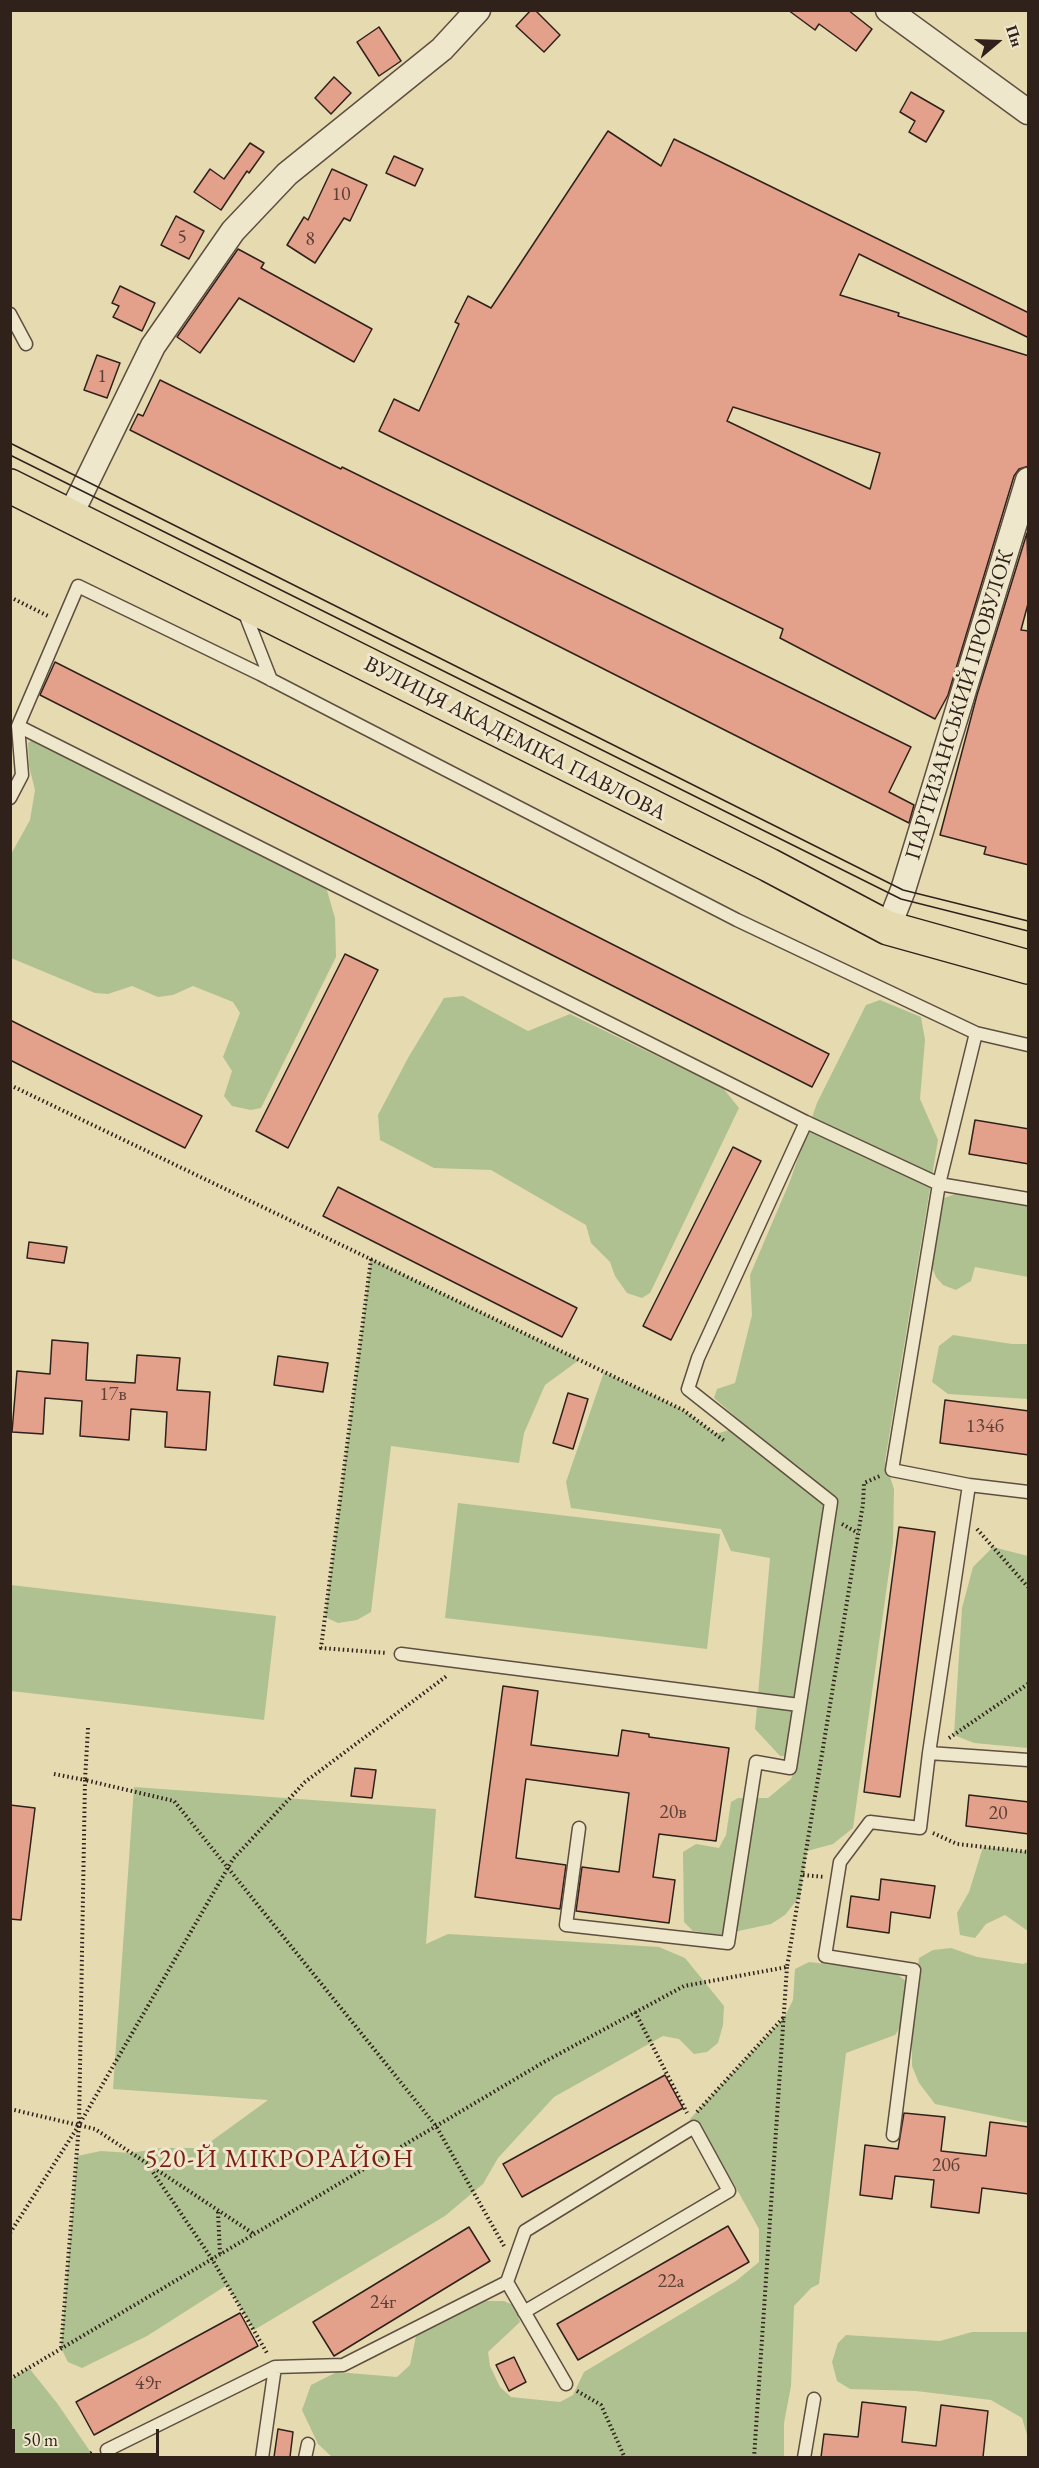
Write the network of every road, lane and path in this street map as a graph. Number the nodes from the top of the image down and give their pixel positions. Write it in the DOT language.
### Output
graph roads {
  1 [pos="478,10"];
  2 [pos="888,10"];
  3 [pos="1029,112"];
  4 [pos="10,314"];
  5 [pos="26,344"];
  6 [pos="1029,480"];
  7 [pos="10,486"];
  8 [pos="70,516"];
  9 [pos="10,597"];
  10 [pos="241,601"];
  11 [pos="62,623"];
  12 [pos="271,680"];
  13 [pos="18,726"];
  14 [pos="10,798"];
  15 [pos="888,928"];
  16 [pos="1029,967"];
  17 [pos="976,1033"];
  18 [pos="1029,1045"];
  19 [pos="10,1085"];
  20 [pos="806,1122"];
  21 [pos="939,1184"];
  22 [pos="1029,1199"];
  23 [pos="371,1259"];
  24 [pos="735,1448"];
  25 [pos="864,1484"];
  26 [pos="969,1485"];
  27 [pos="1029,1492"];
  28 [pos="964,1515"];
  29 [pos="828,1517"];
  30 [pos="858,1533"];
  31 [pos="1029,1587"];
  32 [pos="401,1654"];
  33 [pos="465,1662"];
  34 [pos="1029,1684"];
  35 [pos="799,1705"];
  36 [pos="88,1728"];
  37 [pos="929,1752"];
  38 [pos="1029,1760"];
  39 [pos="54,1774"];
  40 [pos="85,1780"];
  41 [pos="579,1828"];
  42 [pos="920,1828"];
  43 [pos="1029,1852"];
  44 [pos="228,1868"];
  45 [pos="787,1967"];
  46 [pos="635,2012"];
  47 [pos="784,2018"];
  48 [pos="10,2109"];
  49 [pos="79,2125"];
  50 [pos="436,2126"];
  51 [pos="893,2135"];
  52 [pos="147,2163"];
  53 [pos="218,2211"];
  54 [pos="10,2233"];
  55 [pos="254,2234"];
  56 [pos="220,2254"];
  57 [pos="212,2259"];
  58 [pos="514,2263"];
  59 [pos="507,2283"];
  60 [pos="524,2312"];
  61 [pos="61,2348"];
  62 [pos="275,2367"];
  63 [pos="10,2379"];
  64 [pos="566,2384"];
  65 [pos="814,2399"];
  66 [pos="308,2444"];
  67 [pos="107,2450"];
  68 [pos="262,2457"];
  69 [pos="305,2457"];
  70 [pos="625,2457"];
  71 [pos="754,2457"];
  72 [pos="804,2457"];
  1 -- 8 [label="street"];
  2 -- 3 [label="street"];
  4 -- 5 [label="lane"];
  6 -- 15 [label="street, ПАРТИЗАНСЬКИЙ ПРОВУЛОК"];
  7 -- 8 [label="main road, ВУЛИЦЯ АКАДЕМІКА ПАВЛОВА"];
  8 -- 10 [label="main road, ВУЛИЦЯ АКАДЕМІКА ПАВЛОВА"];
  9 -- 11 [label="path"];
  10 -- 12 [label="lane"];
  10 -- 15 [label="main road, ВУЛИЦЯ АКАДЕМІКА ПАВЛОВА"];
  11 -- 12 [label="lane"];
  11 -- 13 [label="lane"];
  12 -- 17 [label="lane"];
  13 -- 14 [label="lane"];
  13 -- 20 [label="lane"];
  15 -- 16 [label="main road, ВУЛИЦЯ АКАДЕМІКА ПАВЛОВА"];
  17 -- 18 [label="lane"];
  17 -- 21 [label="lane"];
  19 -- 23 [label="path"];
  20 -- 21 [label="lane"];
  20 -- 29 [label="lane"];
  21 -- 22 [label="lane"];
  21 -- 26 [label="lane"];
  23 -- 24 [label="path"];
  23 -- 32 [label="path"];
  25 -- 30 [label="path"];
  26 -- 27 [label="lane"];
  26 -- 28 [label="lane"];
  28 -- 31 [label="path"];
  28 -- 37 [label="lane"];
  29 -- 30 [label="path"];
  29 -- 35 [label="lane"];
  30 -- 45 [label="path"];
  32 -- 33 [label="lane"];
  33 -- 35 [label="lane"];
  33 -- 44 [label="path"];
  34 -- 37 [label="path"];
  35 -- 41 [label="lane"];
  36 -- 40 [label="path"];
  37 -- 38 [label="lane"];
  37 -- 42 [label="lane"];
  39 -- 40 [label="path"];
  40 -- 44 [label="path"];
  40 -- 49 [label="path"];
  42 -- 43 [label="path"];
  42 -- 51 [label="lane"];
  44 -- 49 [label="path"];
  44 -- 50 [label="path"];
  45 -- 46 [label="path"];
  45 -- 47 [label="path"];
  46 -- 47 [label="path"];
  46 -- 50 [label="path"];
  47 -- 71 [label="path"];
  48 -- 49 [label="path"];
  49 -- 52 [label="path"];
  49 -- 54 [label="path"];
  49 -- 61 [label="path"];
  50 -- 55 [label="path"];
  50 -- 58 [label="path"];
  52 -- 53 [label="path"];
  52 -- 57 [label="path"];
  53 -- 55 [label="path"];
  53 -- 56 [label="path"];
  55 -- 56 [label="path"];
  56 -- 57 [label="path"];
  57 -- 61 [label="path"];
  57 -- 62 [label="path"];
  58 -- 59 [label="lane"];
  58 -- 60 [label="lane"];
  59 -- 60 [label="lane"];
  59 -- 62 [label="lane"];
  60 -- 64 [label="lane"];
  61 -- 63 [label="path"];
  62 -- 67 [label="lane"];
  62 -- 68 [label="lane"];
  64 -- 70 [label="path"];
  65 -- 72 [label="lane"];
  66 -- 69 [label="lane"];
}
